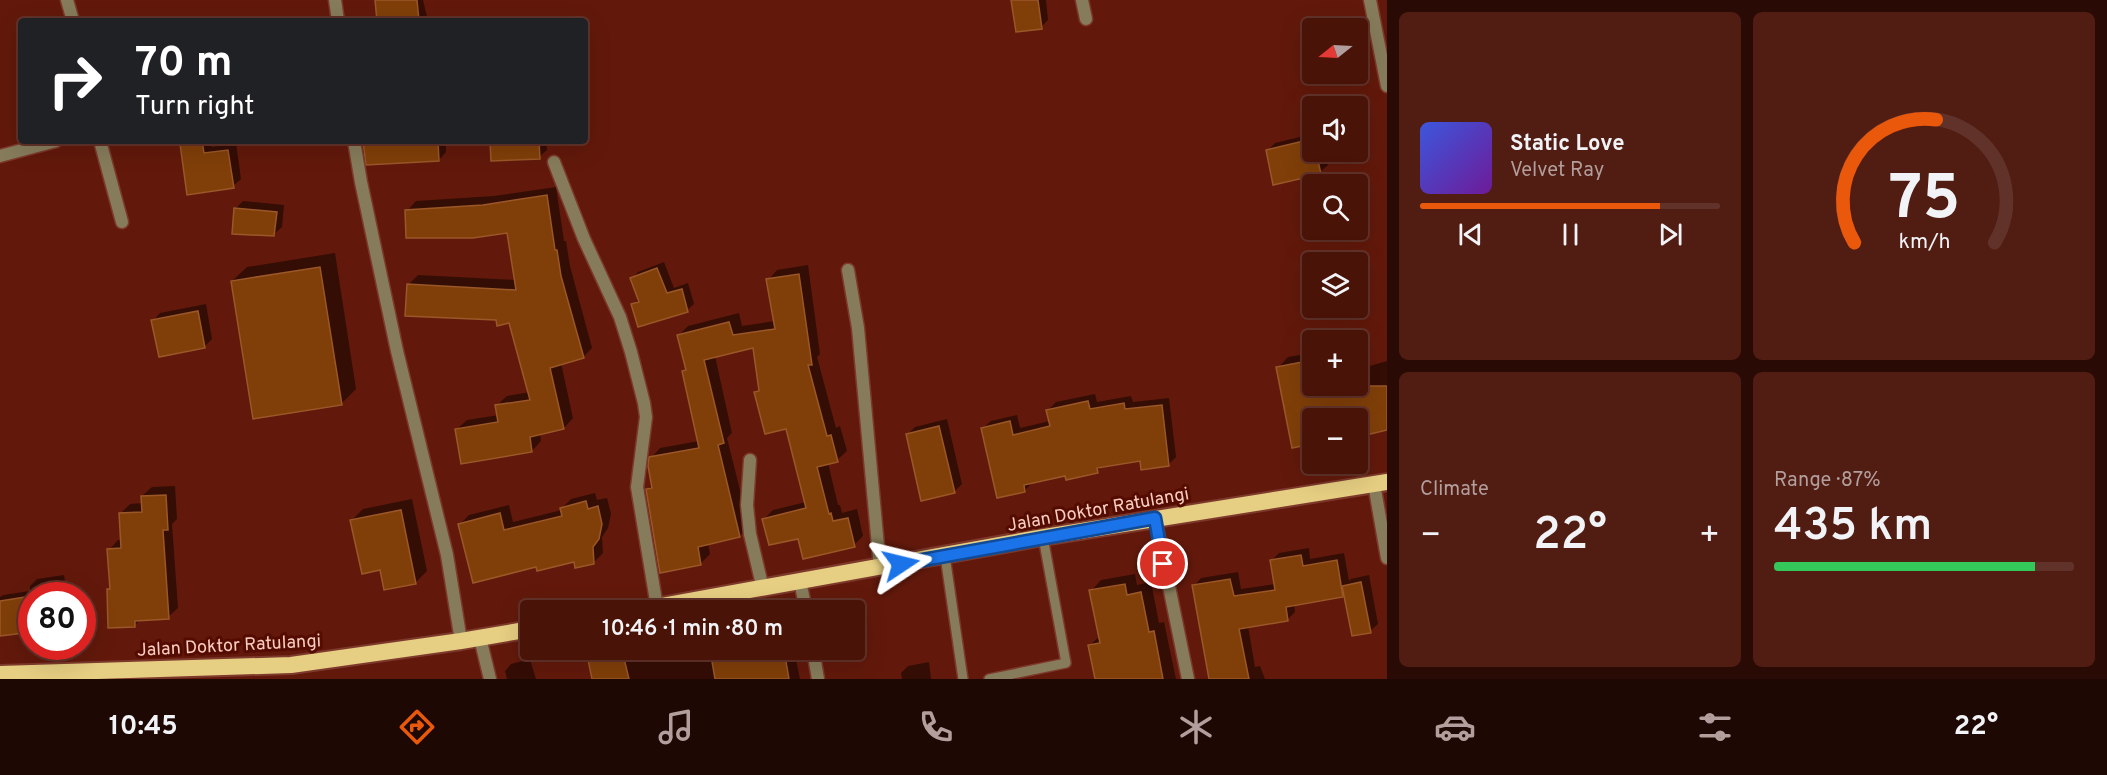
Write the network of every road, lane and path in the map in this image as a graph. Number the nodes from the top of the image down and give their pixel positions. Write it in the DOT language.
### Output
graph roads {
  1 [pos="67,0"];
  2 [pos="335,0"];
  3 [pos="1082,0"];
  4 [pos="1370,0"];
  5 [pos="72,18"];
  6 [pos="338,18"];
  7 [pos="1086,19"];
  8 [pos="1387,86"];
  9 [pos="45,144"];
  10 [pos="101,144"];
  11 [pos="355,144"];
  12 [pos="0,156"];
  13 [pos="554,162"];
  14 [pos="122,222"];
  15 [pos="848,270"];
  16 [pos="750,460"];
  17 [pos="1381,483"];
  18 [pos="1155,518"];
  19 [pos="1043,537"];
  20 [pos="945,556"];
  21 [pos="1387,558"];
  22 [pos="880,568"];
  23 [pos="800,581"];
  24 [pos="763,589"];
  25 [pos="656,600"];
  26 [pos="702,600"];
  27 [pos="804,600"];
  28 [pos="520,631"];
  29 [pos="480,638"];
  30 [pos="461,641"];
  31 [pos="815,660"];
  32 [pos="292,672"];
  33 [pos="0,675"];
  34 [pos="490,679"];
  35 [pos="818,679"];
  36 [pos="963,679"];
  37 [pos="989,679"];
  38 [pos="1188,679"];
  1 -- 5 [label="street"];
  2 -- 6 [label="street"];
  3 -- 7 [label="street"];
  4 -- 8 [label="street"];
  9 -- 12 [label="street"];
  10 -- 14 [label="street"];
  11 -- 30 [label="street"];
  13 -- 25 [label="street"];
  15 -- 22 [label="street"];
  16 -- 24 [label="street"];
  17 -- 18 [label="highway, Jalan Doktor Ratulangi"];
  17 -- 21 [label="street"];
  18 -- 19 [label="highway, Jalan Doktor Ratulangi"];
  18 -- 38 [label="street"];
  19 -- 20 [label="highway, Jalan Doktor Ratulangi"];
  19 -- 37 [label="lane"];
  20 -- 22 [label="highway, Jalan Doktor Ratulangi"];
  20 -- 36 [label="lane"];
  22 -- 23 [label="highway, Jalan Doktor Ratulangi"];
  23 -- 24 [label="highway, Jalan Doktor Ratulangi"];
  23 -- 27 [label="street"];
  24 -- 26 [label="highway, Jalan Doktor Ratulangi"];
  28 -- 29 [label="highway, Jalan Doktor Ratulangi"];
  29 -- 30 [label="highway, Jalan Doktor Ratulangi"];
  29 -- 34 [label="street"];
  30 -- 32 [label="highway, Jalan Doktor Ratulangi"];
  31 -- 35 [label="street"];
  32 -- 33 [label="highway, Jalan Doktor Ratulangi"];
}
